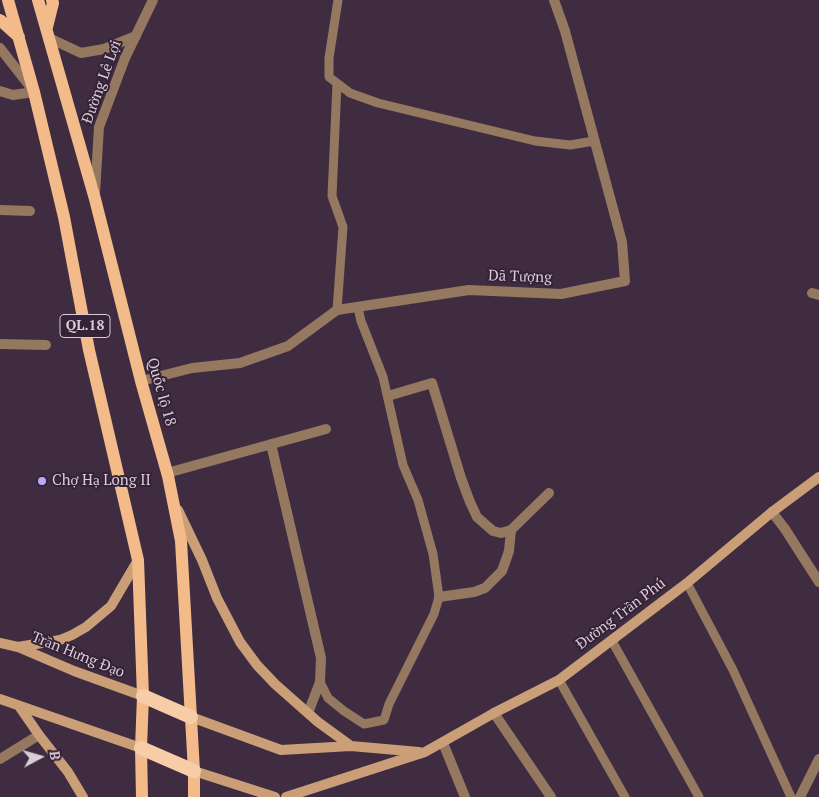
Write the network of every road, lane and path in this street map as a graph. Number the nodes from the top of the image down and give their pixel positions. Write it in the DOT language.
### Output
graph roads {
  1 [pos="8,0"];
  2 [pos="153,0"];
  3 [pos="338,0"];
  4 [pos="554,0"];
  5 [pos="53,2"];
  6 [pos="39,4"];
  7 [pos="0,20"];
  8 [pos="48,34"];
  9 [pos="136,36"];
  10 [pos="19,37"];
  11 [pos="0,48"];
  12 [pos="336,84"];
  13 [pos="0,91"];
  14 [pos="34,92"];
  15 [pos="594,141"];
  16 [pos="95,199"];
  17 [pos="0,210"];
  18 [pos="30,211"];
  19 [pos="358,308"];
  20 [pos="337,310"];
  21 [pos="0,344"];
  22 [pos="46,345"];
  23 [pos="141,382"];
  24 [pos="388,396"];
  25 [pos="326,429"];
  26 [pos="271,444"];
  27 [pos="167,472"];
  28 [pos="819,477"];
  29 [pos="549,493"];
  30 [pos="174,503"];
  31 [pos="772,512"];
  32 [pos="511,530"];
  33 [pos="138,560"];
  34 [pos="818,576"];
  35 [pos="686,584"];
  36 [pos="439,597"];
  37 [pos="612,641"];
  38 [pos="0,644"];
  39 [pos="18,647"];
  40 [pos="559,680"];
  41 [pos="320,682"];
  42 [pos="144,696"];
  43 [pos="0,699"];
  44 [pos="19,706"];
  45 [pos="308,713"];
  46 [pos="494,713"];
  47 [pos="191,717"];
  48 [pos="39,735"];
  49 [pos="443,743"];
  50 [pos="351,746"];
  51 [pos="141,748"];
  52 [pos="426,752"];
  53 [pos="0,759"];
  54 [pos="819,759"];
  55 [pos="194,770"];
  56 [pos="82,797"];
  57 [pos="142,797"];
  58 [pos="194,797"];
  59 [pos="275,797"];
  60 [pos="286,797"];
  61 [pos="465,797"];
  62 [pos="551,797"];
  63 [pos="625,797"];
  64 [pos="699,797"];
  65 [pos="791,797"];
  66 [pos="800,797"];
  1 -- 10 [label="main road, QL.18"];
  2 -- 9 [label="street, Đường Lê Lợi"];
  3 -- 12 [label="lane"];
  4 -- 15 [label="street, Dã Tượng"];
  5 -- 8 [label="main road"];
  6 -- 8 [label="main road, Quốc lộ 18 / QL.18"];
  7 -- 10 [label="main road"];
  8 -- 9 [label="street, Đường Lê Lợi"];
  8 -- 16 [label="main road, Quốc lộ 18 / QL.18"];
  9 -- 16 [label="street, Đường Lê Lợi"];
  10 -- 14 [label="main road, QL.18"];
  11 -- 14 [label="street"];
  12 -- 15 [label="lane"];
  12 -- 20 [label="lane"];
  13 -- 14 [label="street"];
  14 -- 33 [label="main road, QL.18"];
  15 -- 19 [label="street, Dã Tượng"];
  16 -- 23 [label="main road, Quốc lộ 18 / QL.18"];
  17 -- 18 [label="street"];
  19 -- 20 [label="street, Dã Tượng"];
  19 -- 24 [label="lane"];
  20 -- 23 [label="street"];
  21 -- 22 [label="street"];
  23 -- 27 [label="main road, Quốc lộ 18 / QL.18"];
  24 -- 32 [label="street"];
  24 -- 36 [label="lane"];
  25 -- 26 [label="street"];
  26 -- 27 [label="street"];
  26 -- 41 [label="street"];
  27 -- 30 [label="main road, Quốc lộ 18 / QL.18"];
  28 -- 31 [label="main road, Đường Trần Phú"];
  29 -- 32 [label="street"];
  30 -- 45 [label="main road"];
  30 -- 47 [label="main road, Quốc lộ 18 / QL.18"];
  31 -- 34 [label="street"];
  31 -- 35 [label="main road, Đường Trần Phú"];
  32 -- 36 [label="street"];
  33 -- 39 [label="main road"];
  33 -- 42 [label="main road, QL.18"];
  35 -- 37 [label="main road, Đường Trần Phú"];
  35 -- 65 [label="lane"];
  36 -- 41 [label="lane"];
  37 -- 40 [label="main road, Đường Trần Phú"];
  37 -- 64 [label="lane"];
  38 -- 39 [label="main road, Trần Hưng Đạo"];
  39 -- 42 [label="main road, Trần Hưng Đạo"];
  40 -- 46 [label="main road, Đường Trần Phú"];
  40 -- 63 [label="lane"];
  41 -- 45 [label="street"];
  42 -- 47 [label="highway"];
  42 -- 51 [label="main road, QL.18"];
  43 -- 44 [label="main road"];
  44 -- 48 [label="main road"];
  44 -- 51 [label="main road"];
  45 -- 50 [label="main road"];
  46 -- 49 [label="main road, Đường Trần Phú"];
  46 -- 62 [label="street"];
  47 -- 50 [label="main road"];
  47 -- 55 [label="main road, Quốc lộ 18 / QL.18"];
  48 -- 53 [label="street"];
  48 -- 56 [label="main road"];
  49 -- 52 [label="main road, Đường Trần Phú"];
  49 -- 61 [label="street"];
  50 -- 52 [label="main road"];
  51 -- 55 [label="highway"];
  51 -- 57 [label="main road, QL.18"];
  52 -- 60 [label="main road, Đường Trần Phú"];
  54 -- 66 [label="street"];
  55 -- 58 [label="main road, QL.18"];
  55 -- 59 [label="main road"];
}
